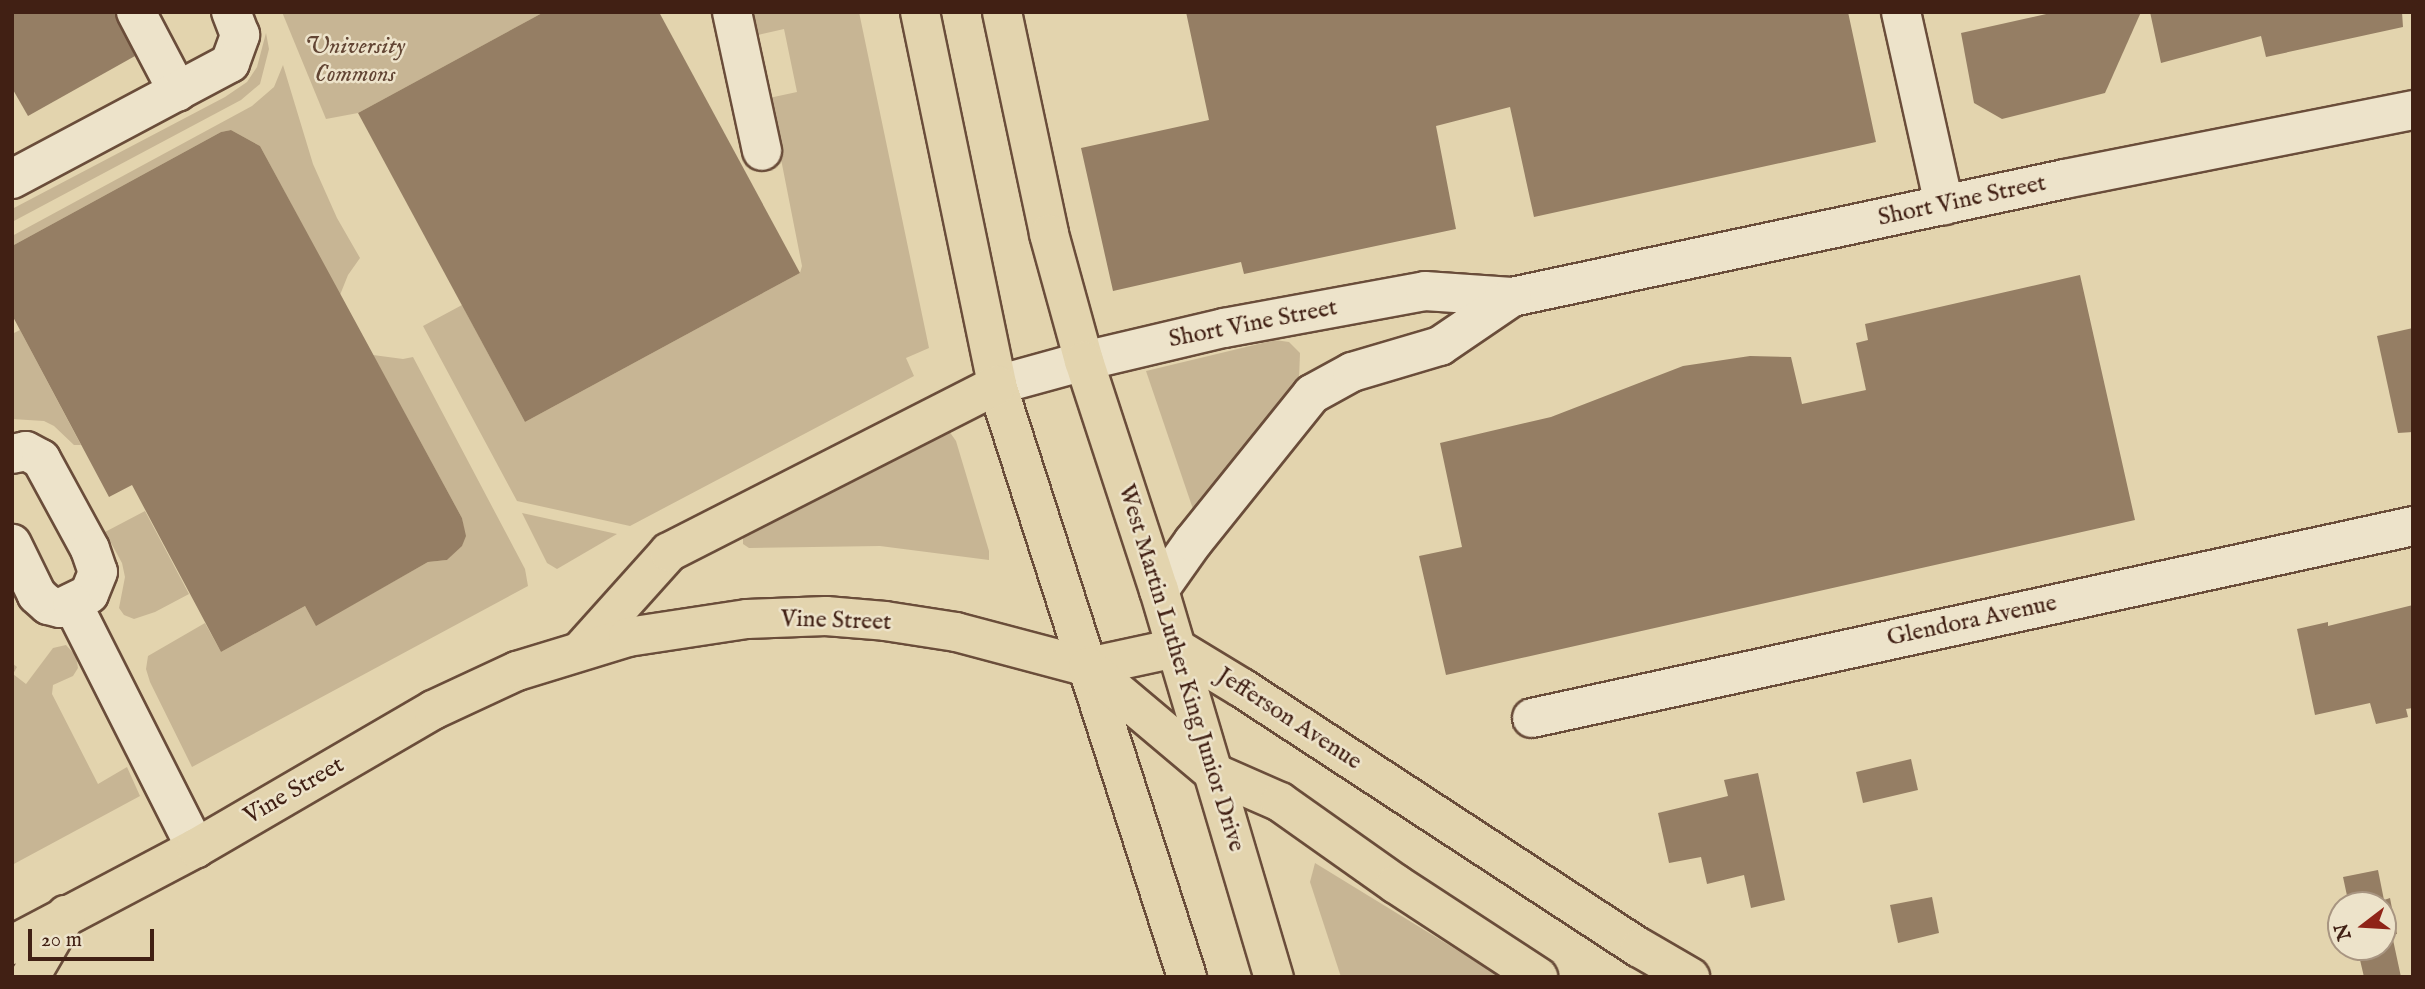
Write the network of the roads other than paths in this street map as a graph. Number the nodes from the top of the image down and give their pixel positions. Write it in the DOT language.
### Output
graph roads {
  1 [pos="136,12"];
  2 [pos="231,12"];
  3 [pos="732,12"];
  4 [pos="920,12"];
  5 [pos="1002,12"];
  6 [pos="1901,12"];
  7 [pos="178,92"];
  8 [pos="2413,110"];
  9 [pos="762,151"];
  10 [pos="12,179"];
  11 [pos="1944,205"];
  12 [pos="1512,297"];
  13 [pos="1084,361"];
  14 [pos="998,385"];
  15 [pos="12,454"];
  16 [pos="2413,526"];
  17 [pos="12,544"];
  18 [pos="1159,590"];
  19 [pos="72,603"];
  20 [pos="1176,648"];
  21 [pos="582,649"];
  22 [pos="1088,667"];
  23 [pos="1532,718"];
  24 [pos="1214,773"];
  25 [pos="196,848"];
  26 [pos="67,915"];
  27 [pos="12,945"];
  28 [pos="30,977"];
  29 [pos="1187,977"];
  30 [pos="1274,977"];
  31 [pos="1538,977"];
  32 [pos="1690,977"];
  1 -- 7 [label="street"];
  2 -- 7 [label="street"];
  3 -- 9 [label="street"];
  4 -- 14 [label="main road"];
  5 -- 13 [label="main road, West Martin Luther King Junior Drive"];
  6 -- 11 [label="street"];
  7 -- 10 [label="street"];
  8 -- 11 [label="street, Short Vine Street"];
  11 -- 12 [label="street, Short Vine Street"];
  12 -- 13 [label="street, Short Vine Street"];
  12 -- 18 [label="street, Short Vine Street"];
  13 -- 14 [label="street, Short Vine Street"];
  13 -- 18 [label="main road, West Martin Luther King Junior Drive"];
  14 -- 21 [label="main road, Vine Street"];
  14 -- 22 [label="main road"];
  15 -- 19 [label="street"];
  16 -- 23 [label="street, Glendora Avenue"];
  17 -- 19 [label="street"];
  18 -- 20 [label="main road, West Martin Luther King Junior Drive"];
  19 -- 25 [label="street"];
  20 -- 22 [label="main road"];
  20 -- 24 [label="main road, West Martin Luther King Junior Drive"];
  20 -- 32 [label="main road, Jefferson Avenue"];
  21 -- 22 [label="main road, Vine Street"];
  21 -- 25 [label="main road, Vine Street"];
  22 -- 24 [label="main road"];
  22 -- 29 [label="main road"];
  24 -- 30 [label="main road, West Martin Luther King Junior Drive"];
  24 -- 31 [label="main road"];
  25 -- 26 [label="main road, Vine Street"];
  26 -- 27 [label="main road, Vine Street"];
  26 -- 28 [label="main road"];
}
